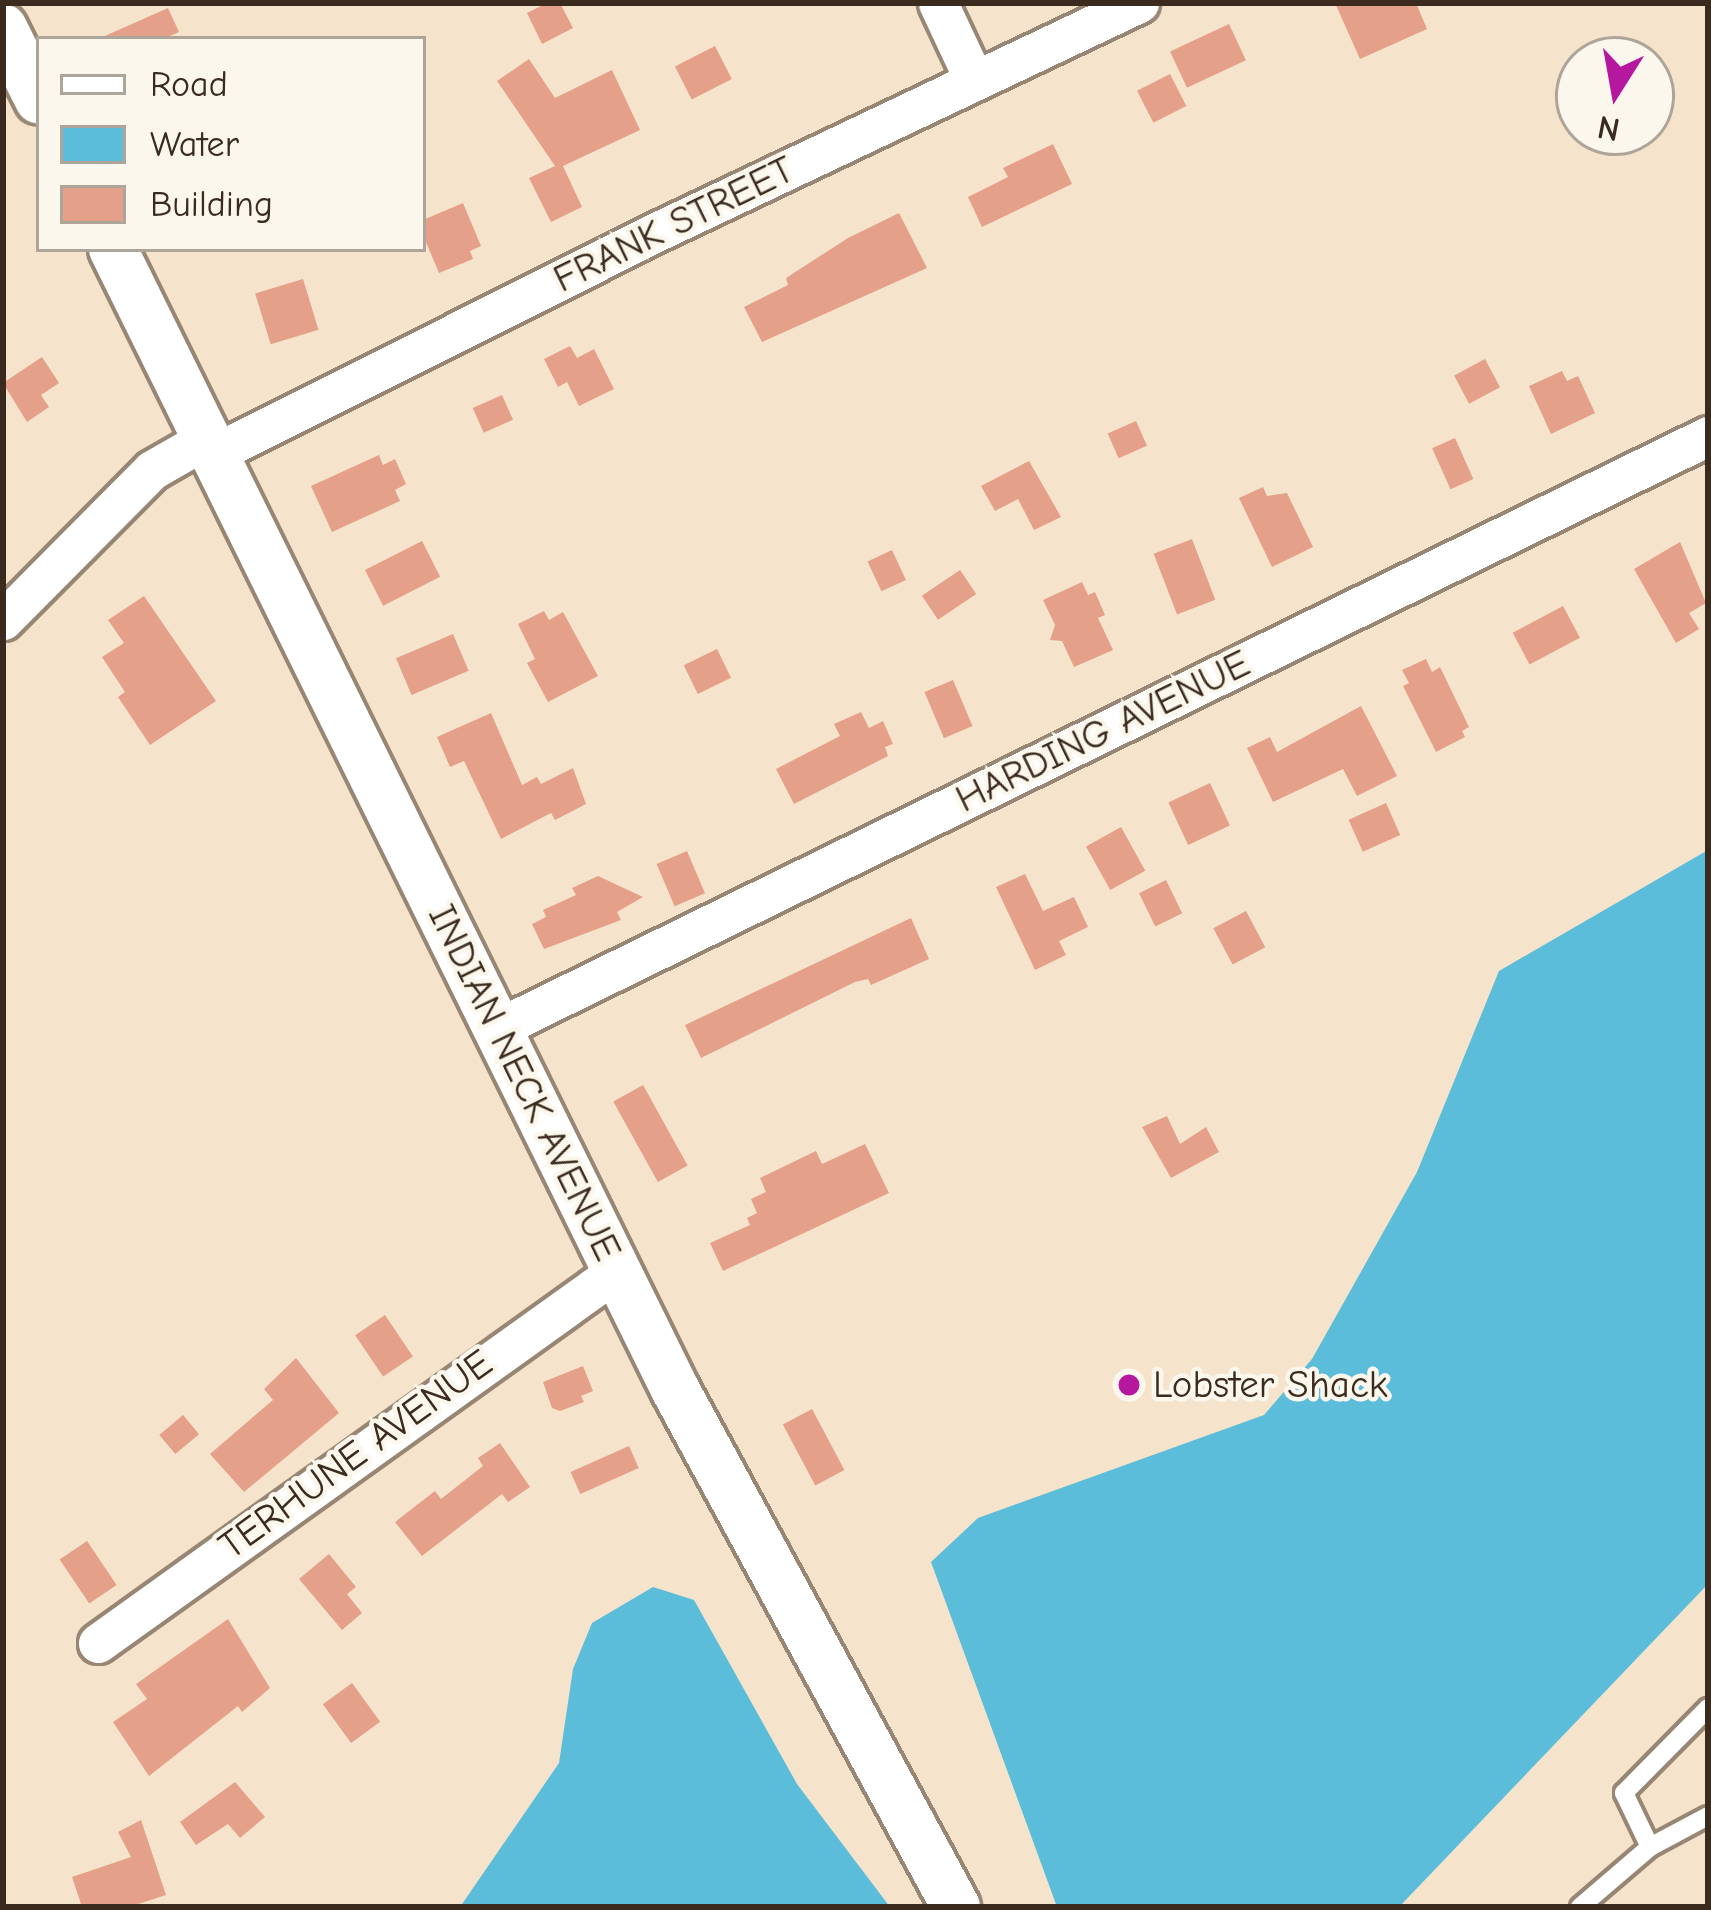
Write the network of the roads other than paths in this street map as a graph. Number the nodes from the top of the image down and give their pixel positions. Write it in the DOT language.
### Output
graph roads {
  1 [pos="938,3"];
  2 [pos="1139,3"];
  3 [pos="3,28"];
  4 [pos="974,80"];
  5 [pos="36,94"];
  6 [pos="114,252"];
  7 [pos="1708,436"];
  8 [pos="209,447"];
  9 [pos="3,620"];
  10 [pos="498,1028"];
  11 [pos="617,1271"];
  12 [pos="98,1642"];
  13 [pos="1708,1708"];
  14 [pos="1708,1816"];
  15 [pos="1650,1847"];
  16 [pos="956,1907"];
  17 [pos="1580,1907"];
  1 -- 4 [label="street"];
  2 -- 4 [label="street, FRANK STREET"];
  3 -- 5 [label="street"];
  4 -- 8 [label="street, FRANK STREET"];
  6 -- 8 [label="street, INDIAN NECK AVENUE"];
  7 -- 10 [label="street, HARDING AVENUE"];
  8 -- 9 [label="street, FRANK STREET"];
  8 -- 10 [label="street, INDIAN NECK AVENUE"];
  10 -- 11 [label="street, INDIAN NECK AVENUE"];
  11 -- 12 [label="street, TERHUNE AVENUE"];
  11 -- 16 [label="street, INDIAN NECK AVENUE"];
  13 -- 15 [label="lane"];
  14 -- 15 [label="lane"];
  15 -- 17 [label="lane"];
}
